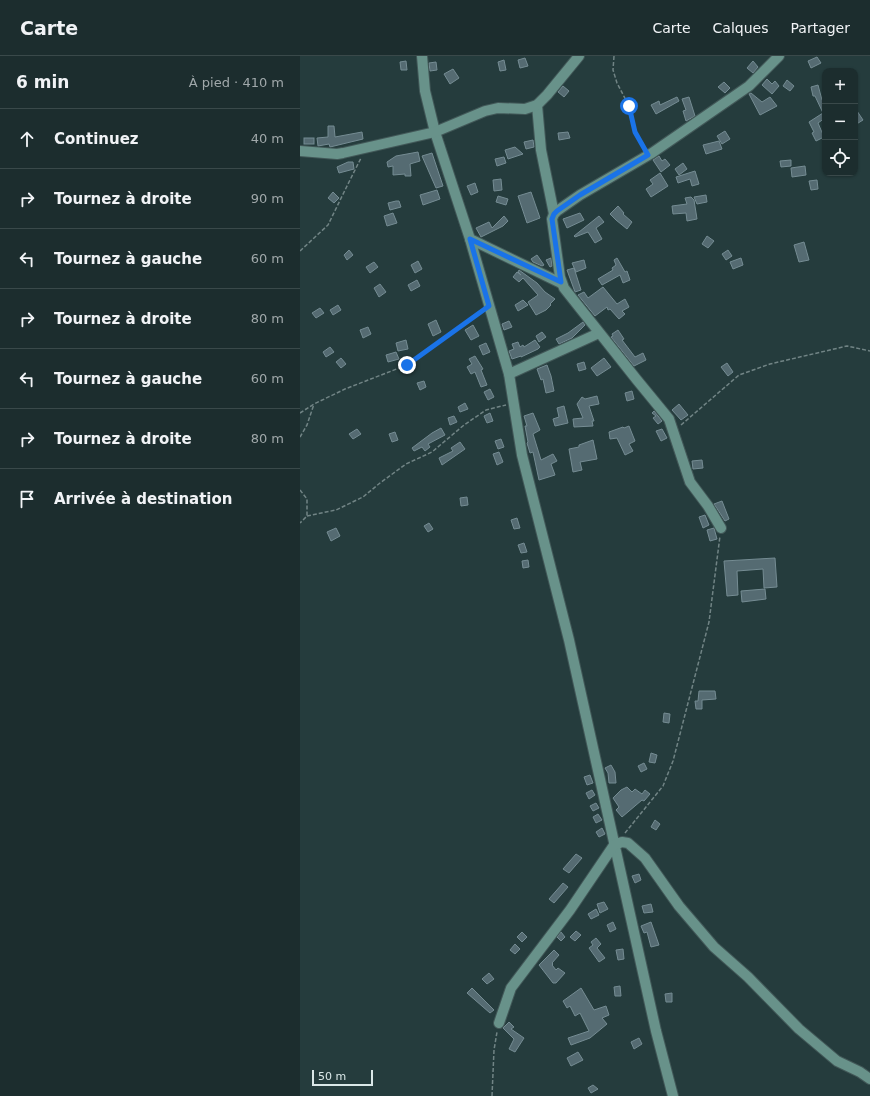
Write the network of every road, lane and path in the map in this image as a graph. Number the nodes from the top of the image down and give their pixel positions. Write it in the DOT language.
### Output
graph roads {
  1 [pos="422,56"];
  2 [pos="579,56"];
  3 [pos="614,56"];
  4 [pos="779,56"];
  5 [pos="537,105"];
  6 [pos="435,132"];
  7 [pos="367,148"];
  8 [pos="300,151"];
  9 [pos="648,155"];
  10 [pos="554,214"];
  11 [pos="470,239"];
  12 [pos="300,252"];
  13 [pos="561,282"];
  14 [pos="489,306"];
  15 [pos="599,333"];
  16 [pos="870,351"];
  17 [pos="509,374"];
  18 [pos="514,403"];
  19 [pos="314,404"];
  20 [pos="300,413"];
  21 [pos="673,432"];
  22 [pos="300,437"];
  23 [pos="300,490"];
  24 [pos="307,516"];
  25 [pos="300,523"];
  26 [pos="721,528"];
  27 [pos="618,843"];
  28 [pos="499,1023"];
  29 [pos="870,1079"];
  30 [pos="492,1096"];
  31 [pos="672,1096"];
  1 -- 6 [label="street"];
  2 -- 5 [label="street"];
  3 -- 9 [label="path"];
  4 -- 9 [label="street"];
  5 -- 6 [label="street"];
  5 -- 10 [label="street"];
  6 -- 7 [label="street"];
  6 -- 11 [label="street"];
  7 -- 8 [label="street"];
  7 -- 12 [label="path"];
  9 -- 10 [label="street"];
  10 -- 13 [label="street"];
  11 -- 13 [label="street"];
  11 -- 14 [label="street"];
  13 -- 15 [label="street"];
  14 -- 17 [label="street"];
  14 -- 19 [label="path"];
  15 -- 17 [label="street"];
  15 -- 21 [label="street"];
  16 -- 21 [label="path"];
  17 -- 18 [label="street"];
  18 -- 24 [label="path"];
  18 -- 27 [label="street"];
  19 -- 20 [label="path"];
  19 -- 22 [label="path"];
  21 -- 26 [label="street"];
  23 -- 24 [label="path"];
  24 -- 25 [label="path"];
  26 -- 27 [label="path"];
  27 -- 28 [label="street"];
  27 -- 29 [label="street"];
  27 -- 31 [label="street"];
  28 -- 30 [label="path"];
}
